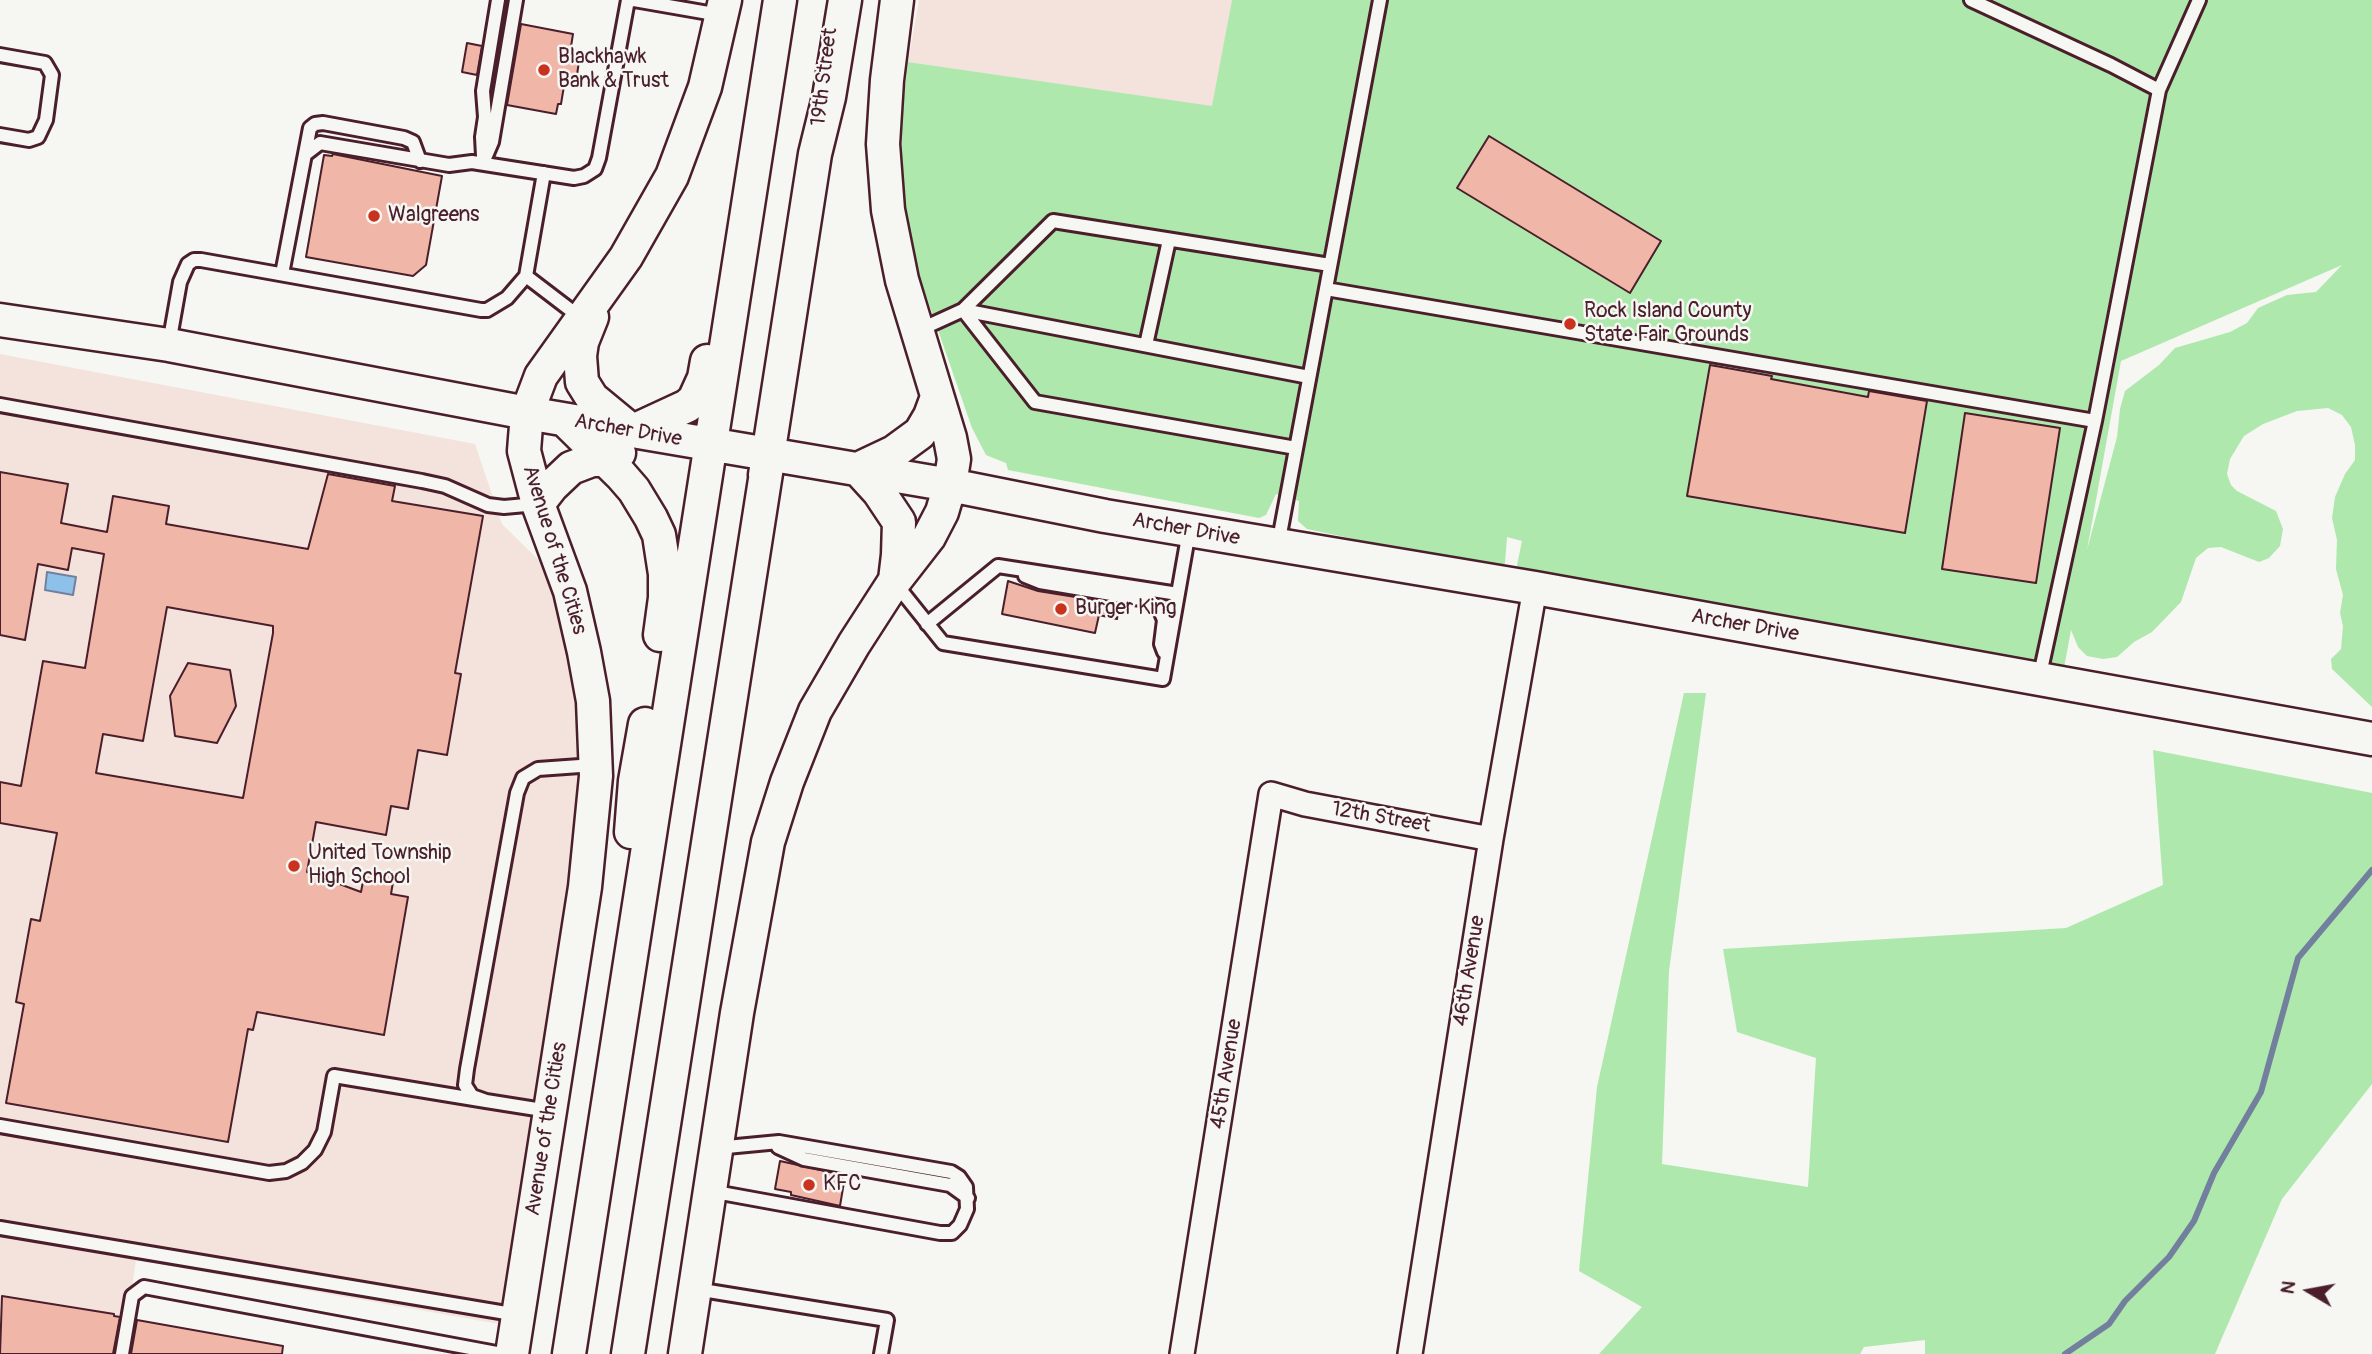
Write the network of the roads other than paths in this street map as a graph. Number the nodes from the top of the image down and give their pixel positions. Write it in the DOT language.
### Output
graph roads {
  1 [pos="491,0"];
  2 [pos="498,0"];
  3 [pos="508,0"];
  4 [pos="516,0"];
  5 [pos="628,0"];
  6 [pos="634,0"];
  7 [pos="778,0"];
  8 [pos="835,0"];
  9 [pos="845,0"];
  10 [pos="897,0"];
  11 [pos="1380,0"];
  12 [pos="1971,0"];
  13 [pos="2199,0"];
  14 [pos="724,8"];
  15 [pos="0,55"];
  16 [pos="2159,90"];
  17 [pos="490,111"];
  18 [pos="0,135"];
  19 [pos="307,153"];
  20 [pos="815,154"];
  21 [pos="420,161"];
  22 [pos="483,163"];
  23 [pos="544,173"];
  24 [pos="1169,240"];
  25 [pos="1330,265"];
  26 [pos="282,274"];
  27 [pos="526,276"];
  28 [pos="1326,289"];
  29 [pos="602,291"];
  30 [pos="962,310"];
  31 [pos="582,319"];
  32 [pos="0,320"];
  33 [pos="917,331"];
  34 [pos="169,345"];
  35 [pos="1146,345"];
  36 [pos="1309,377"];
  37 [pos="937,397"];
  38 [pos="0,405"];
  39 [pos="527,414"];
  40 [pos="565,420"];
  41 [pos="2095,421"];
  42 [pos="645,433"];
  43 [pos="709,444"];
  44 [pos="1296,448"];
  45 [pos="769,454"];
  46 [pos="604,460"];
  47 [pos="858,469"];
  48 [pos="950,485"];
  49 [pos="761,501"];
  50 [pos="538,504"];
  51 [pos="1189,531"];
  52 [pos="1278,545"];
  53 [pos="998,566"];
  54 [pos="894,582"];
  55 [pos="1535,589"];
  56 [pos="1178,594"];
  57 [pos="928,624"];
  58 [pos="1166,659"];
  59 [pos="2039,679"];
  60 [pos="2372,739"];
  61 [pos="595,765"];
  62 [pos="1271,794"];
  63 [pos="1491,839"];
  64 [pos="705,867"];
  65 [pos="624,1006"];
  66 [pos="486,1101"];
  67 [pos="550,1112"];
  68 [pos="0,1125"];
  69 [pos="716,1148"];
  70 [pos="710,1191"];
  71 [pos="0,1228"];
  72 [pos="695,1289"];
  73 [pos="518,1315"];
  74 [pos="122,1354"];
  75 [pos="502,1354"];
  76 [pos="512,1354"];
  77 [pos="569,1354"];
  78 [pos="628,1354"];
  79 [pos="685,1354"];
  80 [pos="881,1354"];
  81 [pos="1182,1354"];
  82 [pos="1410,1354"];
  1 -- 17 [label="lane"];
  2 -- 17 [label="lane"];
  3 -- 17 [label="lane"];
  4 -- 17 [label="lane"];
  5 -- 23 [label="lane"];
  6 -- 14 [label="lane"];
  7 -- 42 [label="street"];
  7 -- 43 [label="street"];
  8 -- 20 [label="street, 19th Street"];
  9 -- 20 [label="street"];
  10 -- 33 [label="street"];
  11 -- 25 [label="lane"];
  12 -- 16 [label="lane"];
  13 -- 16 [label="lane"];
  14 -- 29 [label="street, Avenue of the Cities"];
  15 -- 18 [label="lane"];
  16 -- 41 [label="lane"];
  17 -- 22 [label="lane"];
  19 -- 21 [label="lane"];
  19 -- 21 [label="lane"];
  19 -- 26 [label="lane"];
  20 -- 45 [label="street"];
  21 -- 22 [label="lane"];
  22 -- 23 [label="lane"];
  23 -- 27 [label="lane"];
  24 -- 25 [label="lane"];
  24 -- 30 [label="lane"];
  24 -- 35 [label="lane"];
  25 -- 28 [label="lane"];
  26 -- 27 [label="lane"];
  26 -- 34 [label="lane"];
  27 -- 31 [label="lane"];
  28 -- 36 [label="lane"];
  28 -- 41 [label="lane"];
  29 -- 31 [label="street, Avenue of the Cities"];
  29 -- 42 [label="street"];
  30 -- 33 [label="lane"];
  30 -- 35 [label="lane"];
  30 -- 44 [label="lane"];
  31 -- 39 [label="street, Avenue of the Cities"];
  32 -- 34 [label="street, Archer Drive"];
  33 -- 37 [label="street"];
  34 -- 39 [label="street, Archer Drive"];
  35 -- 36 [label="lane"];
  36 -- 44 [label="lane"];
  37 -- 47 [label="street"];
  37 -- 48 [label="street"];
  38 -- 50 [label="lane"];
  39 -- 40 [label="street, Archer Drive"];
  39 -- 50 [label="street, Avenue of the Cities"];
  40 -- 42 [label="street, Archer Drive"];
  40 -- 46 [label="street"];
  41 -- 59 [label="lane"];
  42 -- 43 [label="street, Archer Drive"];
  42 -- 46 [label="street"];
  43 -- 45 [label="street, Archer Drive"];
  43 -- 65 [label="street"];
  44 -- 52 [label="lane"];
  45 -- 47 [label="street, Archer Drive"];
  45 -- 49 [label="street"];
  46 -- 50 [label="street"];
  46 -- 65 [label="street"];
  47 -- 48 [label="street, Archer Drive"];
  47 -- 54 [label="street"];
  48 -- 51 [label="street, Archer Drive"];
  48 -- 54 [label="street"];
  49 -- 64 [label="street"];
  49 -- 78 [label="street"];
  50 -- 61 [label="street, Avenue of the Cities"];
  51 -- 52 [label="street, Archer Drive"];
  51 -- 56 [label="lane"];
  52 -- 55 [label="street, Archer Drive"];
  53 -- 56 [label="lane"];
  53 -- 57 [label="lane"];
  53 -- 58 [label="lane"];
  54 -- 57 [label="lane"];
  54 -- 69 [label="street"];
  55 -- 59 [label="street, Archer Drive"];
  55 -- 63 [label="street, 46th Avenue"];
  56 -- 58 [label="lane"];
  57 -- 58 [label="lane"];
  59 -- 60 [label="street, Archer Drive"];
  61 -- 66 [label="lane"];
  61 -- 67 [label="street, Avenue of the Cities"];
  62 -- 63 [label="street, 12th Street"];
  62 -- 81 [label="street, 45th Avenue"];
  63 -- 82 [label="street, 46th Avenue"];
  65 -- 77 [label="street"];
  66 -- 67 [label="lane"];
  66 -- 68 [label="lane"];
  67 -- 73 [label="street, Avenue of the Cities"];
  69 -- 70 [label="street"];
  69 -- 70 [label="lane"];
  70 -- 72 [label="street"];
  71 -- 73 [label="lane"];
  72 -- 79 [label="street"];
  72 -- 80 [label="lane"];
  73 -- 76 [label="street, Avenue of the Cities"];
  74 -- 75 [label="lane"];
}
